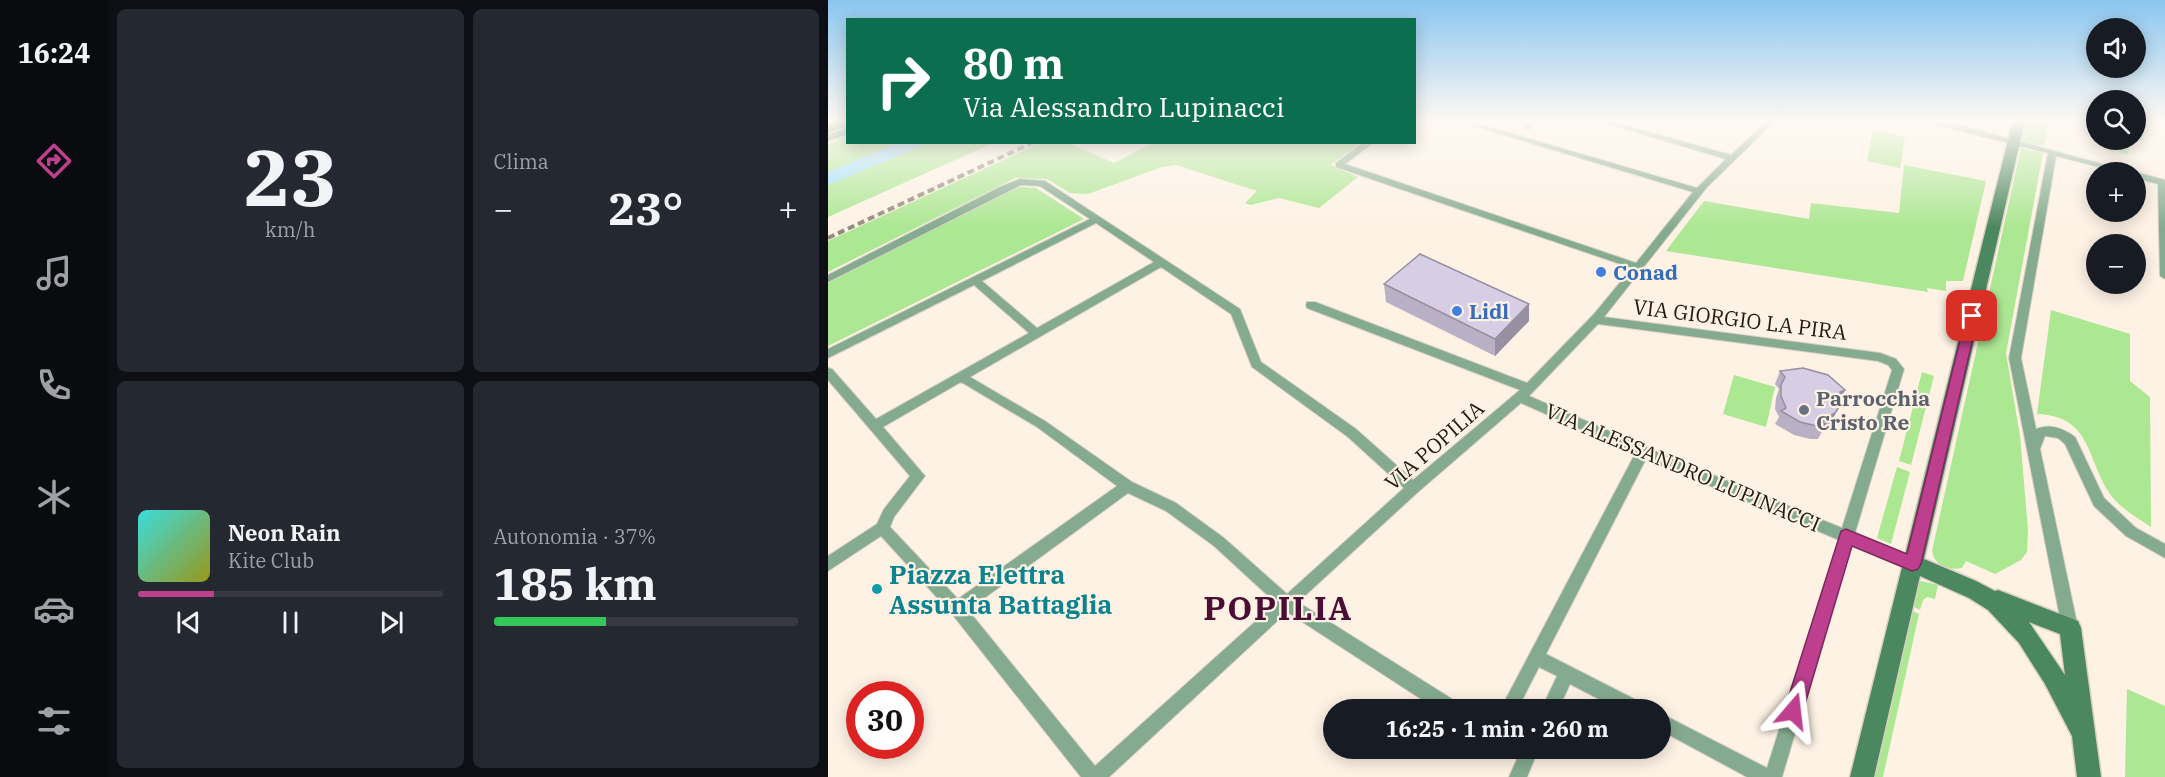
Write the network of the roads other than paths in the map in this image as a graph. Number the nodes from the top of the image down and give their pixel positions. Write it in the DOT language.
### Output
graph roads {
  1 [pos="1351,156"];
  2 [pos="1581,156"];
  3 [pos="1726,156"];
  4 [pos="2010,156"];
  5 [pos="2051,156"];
  6 [pos="2065,156"];
  7 [pos="1732,158"];
  8 [pos="2088,162"];
  9 [pos="2146,178"];
  10 [pos="2164,182"];
  11 [pos="1699,191"];
  12 [pos="1096,219"];
  13 [pos="1162,262"];
  14 [pos="1638,267"];
  15 [pos="2165,276"];
  16 [pos="828,279"];
  17 [pos="975,281"];
  18 [pos="1311,305"];
  19 [pos="1595,320"];
  20 [pos="1036,333"];
  21 [pos="828,354"];
  22 [pos="828,372"];
  23 [pos="960,376"];
  24 [pos="1525,393"];
  25 [pos="874,426"];
  26 [pos="2035,446"];
  27 [pos="1643,452"];
  28 [pos="1127,486"];
  29 [pos="1413,488"];
  30 [pos="882,528"];
  31 [pos="1846,536"];
  32 [pos="2165,552"];
  33 [pos="828,564"];
  34 [pos="1912,564"];
  35 [pos="1977,592"];
  36 [pos="1286,603"];
  37 [pos="957,609"];
  38 [pos="2070,628"];
  39 [pos="1536,657"];
  40 [pos="1567,672"];
  41 [pos="1437,699"];
  42 [pos="1514,699"];
  43 [pos="1554,699"];
  44 [pos="1617,699"];
  45 [pos="1671,727"];
  46 [pos="2085,737"];
  47 [pos="1523,759"];
  48 [pos="1092,777"];
  49 [pos="1096,777"];
  50 [pos="1518,777"];
  51 [pos="1765,777"];
  52 [pos="1773,777"];
  53 [pos="1862,777"];
  54 [pos="2090,777"];
  1 -- 14 [label="street"];
  2 -- 11 [label="street"];
  3 -- 7 [label="street"];
  4 -- 34 [label="street"];
  5 -- 26 [label="street"];
  6 -- 8 [label="street"];
  7 -- 11 [label="street, VIA POPILIA"];
  9 -- 10 [label="street"];
  10 -- 15 [label="street"];
  11 -- 14 [label="street, VIA POPILIA"];
  12 -- 13 [label="street"];
  12 -- 16 [label="street"];
  12 -- 17 [label="street"];
  13 -- 20 [label="street"];
  13 -- 29 [label="street"];
  14 -- 19 [label="street, VIA POPILIA"];
  17 -- 20 [label="street"];
  17 -- 21 [label="street"];
  18 -- 24 [label="street, VIA ALESSANDRO LUPINACCI"];
  19 -- 24 [label="street, VIA POPILIA"];
  19 -- 31 [label="street, VIA GIORGIO LA PIRA"];
  20 -- 23 [label="street"];
  22 -- 25 [label="street"];
  23 -- 25 [label="street"];
  23 -- 28 [label="street"];
  24 -- 27 [label="street, VIA ALESSANDRO LUPINACCI"];
  24 -- 29 [label="street, VIA POPILIA"];
  25 -- 30 [label="street"];
  26 -- 32 [label="street"];
  26 -- 38 [label="street"];
  27 -- 31 [label="street, VIA ALESSANDRO LUPINACCI"];
  27 -- 39 [label="street"];
  28 -- 36 [label="street"];
  28 -- 37 [label="street"];
  29 -- 36 [label="street, VIA POPILIA"];
  30 -- 33 [label="street"];
  30 -- 37 [label="street"];
  31 -- 34 [label="street, VIA ALESSANDRO LUPINACCI"];
  31 -- 52 [label="street"];
  34 -- 35 [label="street"];
  34 -- 53 [label="street"];
  35 -- 38 [label="street"];
  35 -- 46 [label="street"];
  36 -- 41 [label="street"];
  36 -- 49 [label="street, VIA POPILIA"];
  37 -- 48 [label="street"];
  38 -- 46 [label="street"];
  39 -- 40 [label="street"];
  39 -- 42 [label="street"];
  40 -- 43 [label="street"];
  40 -- 44 [label="street"];
  45 -- 51 [label="street"];
  46 -- 54 [label="street"];
  47 -- 50 [label="street"];
}
